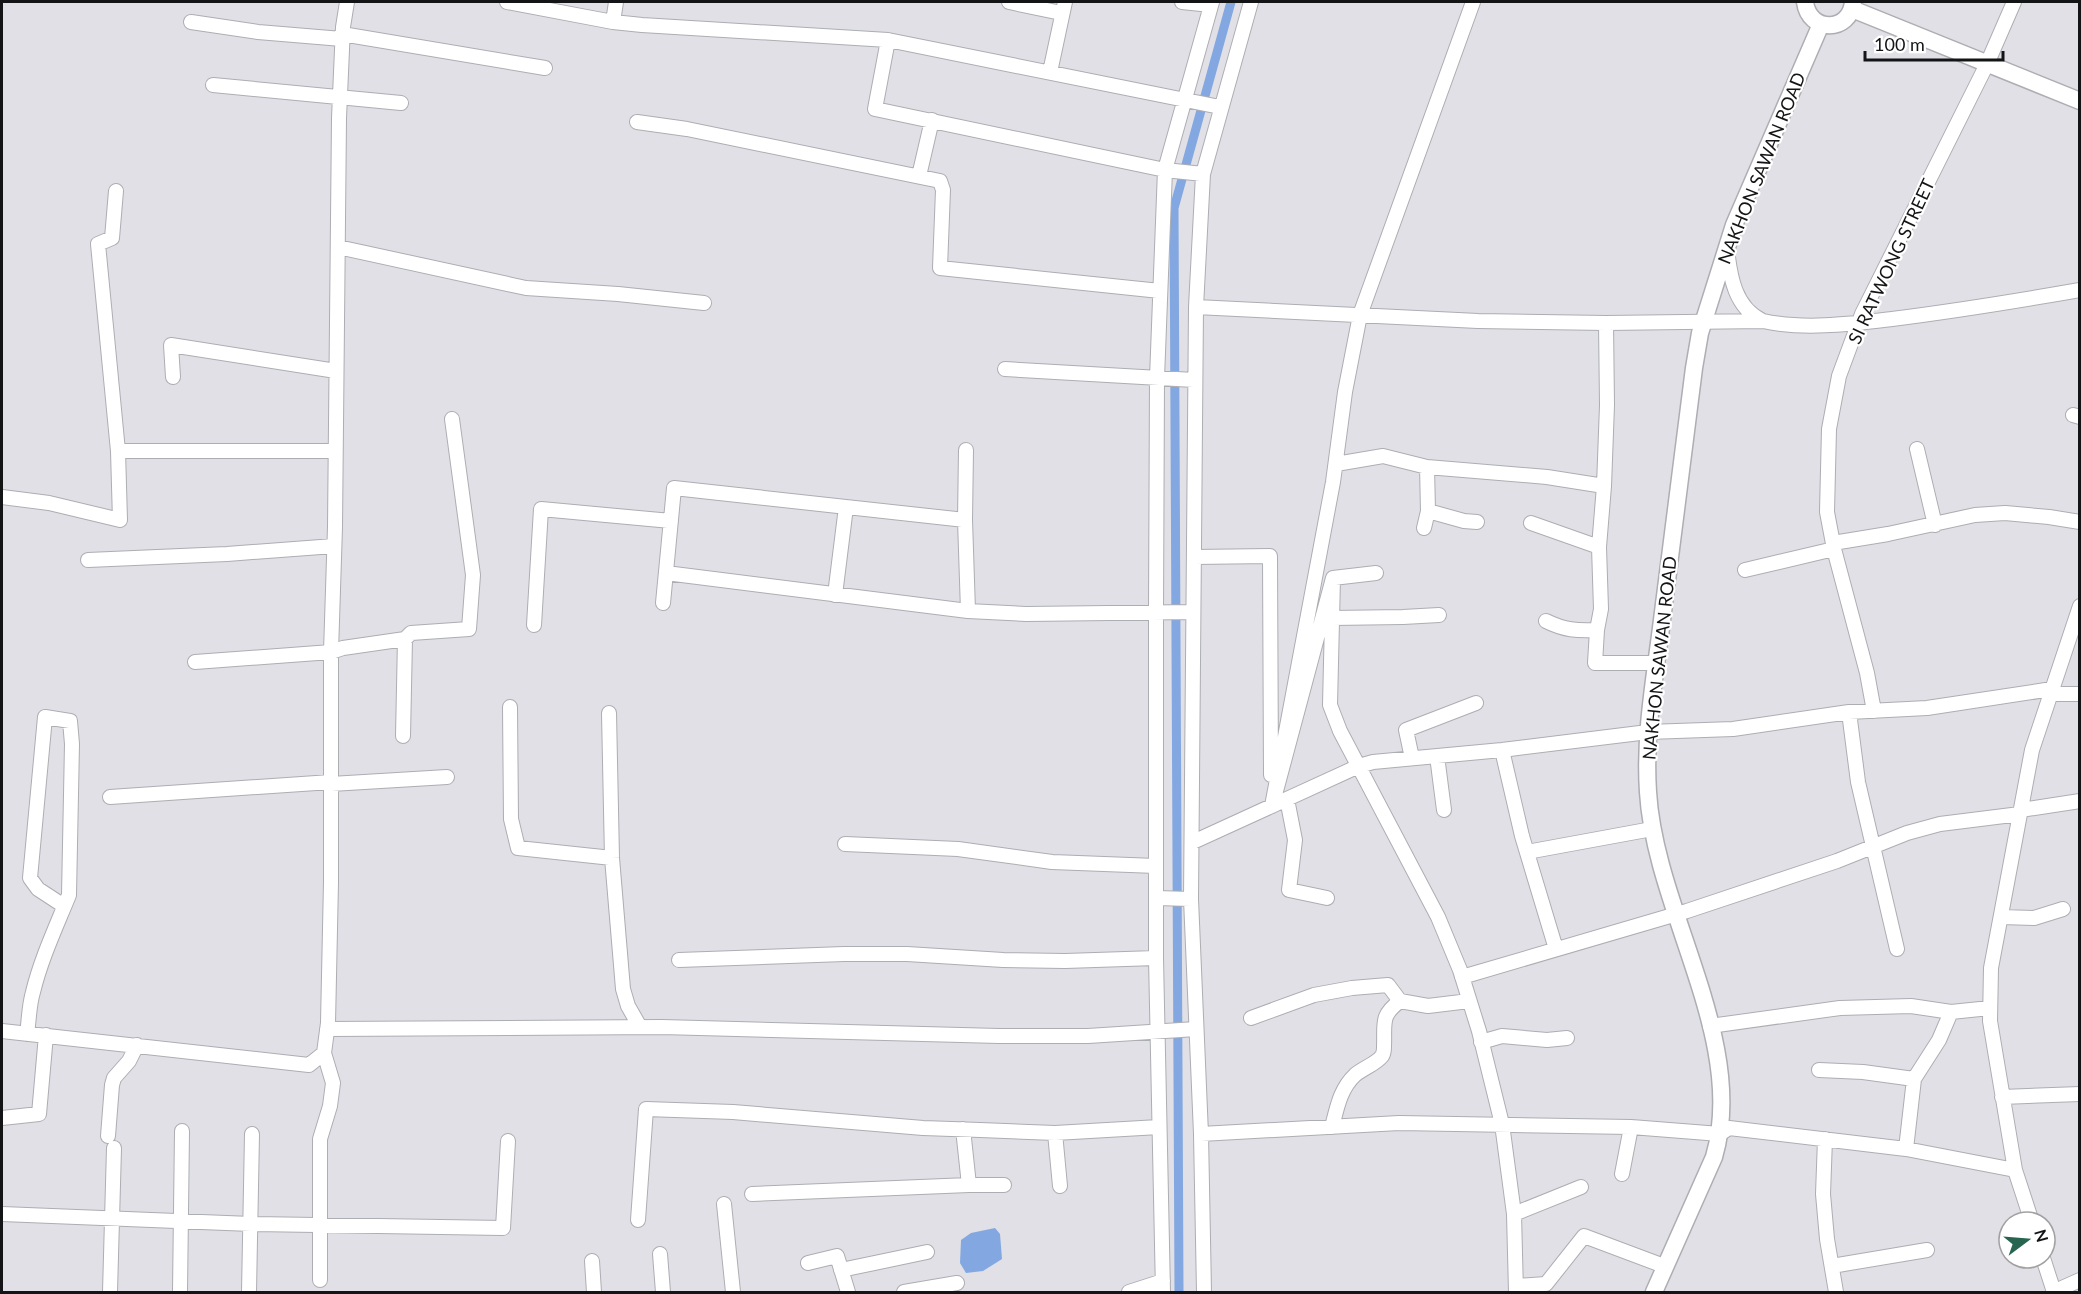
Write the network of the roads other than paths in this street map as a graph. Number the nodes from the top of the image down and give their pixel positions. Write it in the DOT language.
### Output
graph roads {
  1 [pos="347,2"];
  2 [pos="507,2"];
  3 [pos="616,2"];
  4 [pos="1010,2"];
  5 [pos="1182,2"];
  6 [pos="1251,2"];
  7 [pos="1473,2"];
  8 [pos="2014,2"];
  9 [pos="1212,3"];
  10 [pos="1804,4"];
  11 [pos="1853,5"];
  12 [pos="1063,7"];
  13 [pos="191,22"];
  14 [pos="613,22"];
  15 [pos="1821,24"];
  16 [pos="342,37"];
  17 [pos="888,40"];
  18 [pos="1987,64"];
  19 [pos="545,68"];
  20 [pos="1050,72"];
  21 [pos="213,85"];
  22 [pos="340,96"];
  23 [pos="1183,100"];
  24 [pos="2079,101"];
  25 [pos="401,103"];
  26 [pos="1220,107"];
  27 [pos="932,120"];
  28 [pos="637,122"];
  29 [pos="1165,170"];
  30 [pos="1203,174"];
  31 [pos="919,176"];
  32 [pos="116,191"];
  33 [pos="338,247"];
  34 [pos="1727,247"];
  35 [pos="2079,290"];
  36 [pos="1160,291"];
  37 [pos="704,303"];
  38 [pos="1196,307"];
  39 [pos="1360,315"];
  40 [pos="1763,321"];
  41 [pos="1703,322"];
  42 [pos="1859,322"];
  43 [pos="1606,323"];
  44 [pos="1005,369"];
  45 [pos="336,371"];
  46 [pos="173,377"];
  47 [pos="1157,378"];
  48 [pos="1194,380"];
  49 [pos="452,419"];
  50 [pos="1917,449"];
  51 [pos="966,450"];
  52 [pos="118,451"];
  53 [pos="335,451"];
  54 [pos="1336,464"];
  55 [pos="1427,467"];
  56 [pos="1604,486"];
  57 [pos="2,497"];
  58 [pos="846,507"];
  59 [pos="1428,511"];
  60 [pos="965,520"];
  61 [pos="671,521"];
  62 [pos="1477,522"];
  63 [pos="2079,522"];
  64 [pos="1531,523"];
  65 [pos="1935,525"];
  66 [pos="1424,528"];
  67 [pos="334,546"];
  68 [pos="1833,546"];
  69 [pos="1599,547"];
  70 [pos="1194,557"];
  71 [pos="88,560"];
  72 [pos="1745,570"];
  73 [pos="666,573"];
  74 [pos="1376,573"];
  75 [pos="1333,578"];
  76 [pos="835,595"];
  77 [pos="663,603"];
  78 [pos="2079,606"];
  79 [pos="968,611"];
  80 [pos="1193,612"];
  81 [pos="1156,613"];
  82 [pos="1439,615"];
  83 [pos="1332,618"];
  84 [pos="1546,621"];
  85 [pos="534,625"];
  86 [pos="1597,630"];
  87 [pos="405,639"];
  88 [pos="332,652"];
  89 [pos="195,662"];
  90 [pos="1656,663"];
  91 [pos="2051,691"];
  92 [pos="2079,694"];
  93 [pos="1476,703"];
  94 [pos="510,707"];
  95 [pos="1874,711"];
  96 [pos="609,712"];
  97 [pos="1849,712"];
  98 [pos="1648,732"];
  99 [pos="403,736"];
  100 [pos="1502,750"];
  101 [pos="1437,756"];
  102 [pos="1412,758"];
  103 [pos="1359,766"];
  104 [pos="447,777"];
  105 [pos="331,783"];
  106 [pos="110,797"];
  107 [pos="1287,799"];
  108 [pos="2079,801"];
  109 [pos="1272,806"];
  110 [pos="1444,810"];
  111 [pos="2021,812"];
  112 [pos="1652,829"];
  113 [pos="1193,842"];
  114 [pos="846,844"];
  115 [pos="1872,847"];
  116 [pos="1527,852"];
  117 [pos="612,858"];
  118 [pos="1156,866"];
  119 [pos="1156,898"];
  120 [pos="1327,898"];
  121 [pos="1191,899"];
  122 [pos="64,906"];
  123 [pos="2063,909"];
  124 [pos="1675,914"];
  125 [pos="2001,917"];
  126 [pos="1897,949"];
  127 [pos="1556,950"];
  128 [pos="1156,958"];
  129 [pos="679,960"];
  130 [pos="1462,977"];
  131 [pos="1400,1001"];
  132 [pos="1469,1001"];
  133 [pos="1990,1008"];
  134 [pos="1951,1012"];
  135 [pos="1251,1018"];
  136 [pos="1710,1026"];
  137 [pos="640,1027"];
  138 [pos="327,1029"];
  139 [pos="1196,1029"];
  140 [pos="1157,1030"];
  141 [pos="2,1031"];
  142 [pos="27,1034"];
  143 [pos="46,1035"];
  144 [pos="1567,1038"];
  145 [pos="1481,1042"];
  146 [pos="137,1045"];
  147 [pos="324,1053"];
  148 [pos="1819,1070"];
  149 [pos="1914,1079"];
  150 [pos="2079,1094"];
  151 [pos="2002,1096"];
  152 [pos="2,1118"];
  153 [pos="1502,1124"];
  154 [pos="1332,1126"];
  155 [pos="1159,1127"];
  156 [pos="1631,1127"];
  157 [pos="963,1130"];
  158 [pos="182,1131"];
  159 [pos="1055,1132"];
  160 [pos="252,1134"];
  161 [pos="1201,1134"];
  162 [pos="1720,1134"];
  163 [pos="1825,1139"];
  164 [pos="508,1141"];
  165 [pos="1906,1149"];
  166 [pos="2015,1170"];
  167 [pos="1622,1174"];
  168 [pos="969,1185"];
  169 [pos="1004,1185"];
  170 [pos="1060,1186"];
  171 [pos="1581,1187"];
  172 [pos="752,1194"];
  173 [pos="724,1204"];
  174 [pos="2028,1210"];
  175 [pos="2,1214"];
  176 [pos="1514,1214"];
  177 [pos="112,1218"];
  178 [pos="638,1220"];
  179 [pos="182,1221"];
  180 [pos="251,1224"];
  181 [pos="321,1225"];
  182 [pos="1927,1250"];
  183 [pos="927,1252"];
  184 [pos="660,1254"];
  185 [pos="592,1261"];
  186 [pos="808,1263"];
  187 [pos="1664,1266"];
  188 [pos="1832,1266"];
  189 [pos="841,1270"];
  190 [pos="2047,1270"];
  191 [pos="320,1280"];
  192 [pos="2079,1280"];
  193 [pos="957,1283"];
  194 [pos="1163,1287"];
  195 [pos="1516,1289"];
  196 [pos="2054,1292"];
  197 [pos="110,1293"];
  198 [pos="180,1293"];
  199 [pos="249,1293"];
  200 [pos="594,1293"];
  201 [pos="663,1293"];
  202 [pos="733,1293"];
  203 [pos="848,1293"];
  204 [pos="904,1293"];
  205 [pos="1129,1293"];
  206 [pos="1204,1293"];
  207 [pos="1654,1293"];
  208 [pos="1836,1293"];
  1 -- 16 [label="street"];
  2 -- 14 [label="street"];
  3 -- 14 [label="street"];
  4 -- 12 [label="street"];
  5 -- 9 [label="street"];
  6 -- 26 [label="street"];
  7 -- 39 [label="street"];
  8 -- 18 [label="street, SI RATWONG STREET"];
  9 -- 23 [label="street"];
  10 -- 15 [label="main road"];
  11 -- 15 [label="main road"];
  11 -- 18 [label="main road"];
  12 -- 20 [label="street"];
  13 -- 16 [label="street"];
  14 -- 17 [label="street"];
  15 -- 34 [label="main road, NAKHON SAWAN ROAD"];
  16 -- 19 [label="street"];
  16 -- 22 [label="street"];
  17 -- 20 [label="street"];
  17 -- 27 [label="street"];
  18 -- 24 [label="main road"];
  18 -- 42 [label="street, SI RATWONG STREET"];
  20 -- 23 [label="street"];
  21 -- 22 [label="street"];
  22 -- 25 [label="street"];
  22 -- 33 [label="street"];
  23 -- 26 [label="street"];
  23 -- 29 [label="street"];
  26 -- 30 [label="street"];
  27 -- 29 [label="street"];
  27 -- 31 [label="street"];
  28 -- 31 [label="street"];
  29 -- 30 [label="street"];
  29 -- 36 [label="street"];
  30 -- 38 [label="street"];
  31 -- 36 [label="street"];
  32 -- 52 [label="street"];
  33 -- 37 [label="street"];
  33 -- 45 [label="street"];
  34 -- 40 [label="street"];
  34 -- 41 [label="main road, NAKHON SAWAN ROAD"];
  35 -- 42 [label="street"];
  36 -- 47 [label="street"];
  38 -- 39 [label="street"];
  38 -- 48 [label="street"];
  39 -- 43 [label="street"];
  39 -- 54 [label="street"];
  40 -- 41 [label="street"];
  40 -- 42 [label="street"];
  41 -- 43 [label="street"];
  41 -- 90 [label="main road, NAKHON SAWAN ROAD"];
  42 -- 68 [label="street, SI RATWONG STREET"];
  43 -- 56 [label="street"];
  44 -- 47 [label="street"];
  45 -- 46 [label="street"];
  45 -- 53 [label="street"];
  47 -- 48 [label="street"];
  47 -- 81 [label="street"];
  48 -- 70 [label="street"];
  49 -- 87 [label="street"];
  50 -- 65 [label="street"];
  51 -- 60 [label="street"];
  52 -- 53 [label="street"];
  52 -- 57 [label="street"];
  53 -- 67 [label="street"];
  54 -- 55 [label="street"];
  54 -- 109 [label="street"];
  55 -- 56 [label="street"];
  55 -- 59 [label="street"];
  56 -- 69 [label="street"];
  58 -- 60 [label="street"];
  58 -- 61 [label="street"];
  58 -- 76 [label="street"];
  59 -- 62 [label="street"];
  59 -- 66 [label="street"];
  60 -- 79 [label="street"];
  61 -- 73 [label="street"];
  61 -- 85 [label="street"];
  63 -- 65 [label="street"];
  64 -- 69 [label="street"];
  65 -- 68 [label="street"];
  67 -- 71 [label="street"];
  67 -- 88 [label="street"];
  68 -- 72 [label="street"];
  68 -- 95 [label="street, SI RATWONG STREET"];
  69 -- 86 [label="street"];
  70 -- 80 [label="street"];
  70 -- 109 [label="street"];
  73 -- 76 [label="street"];
  73 -- 77 [label="street"];
  74 -- 75 [label="street"];
  75 -- 83 [label="street"];
  75 -- 109 [label="street"];
  76 -- 79 [label="street"];
  78 -- 91 [label="street"];
  79 -- 81 [label="street"];
  80 -- 81 [label="street"];
  80 -- 113 [label="street"];
  81 -- 118 [label="street"];
  82 -- 83 [label="street"];
  83 -- 103 [label="street"];
  84 -- 86 [label="street"];
  86 -- 90 [label="street"];
  87 -- 88 [label="street"];
  87 -- 99 [label="street"];
  88 -- 89 [label="street"];
  88 -- 105 [label="street"];
  90 -- 98 [label="main road, NAKHON SAWAN ROAD"];
  91 -- 92 [label="street"];
  91 -- 95 [label="street"];
  91 -- 111 [label="street"];
  93 -- 102 [label="street"];
  94 -- 117 [label="street"];
  95 -- 97 [label="street"];
  96 -- 117 [label="street"];
  97 -- 98 [label="street"];
  97 -- 115 [label="street"];
  98 -- 100 [label="street"];
  98 -- 112 [label="main road, NAKHON SAWAN ROAD"];
  100 -- 101 [label="street"];
  100 -- 116 [label="street"];
  101 -- 102 [label="street"];
  101 -- 110 [label="street"];
  102 -- 103 [label="street"];
  103 -- 107 [label="street"];
  103 -- 130 [label="street"];
  104 -- 105 [label="street"];
  105 -- 106 [label="street"];
  105 -- 138 [label="street"];
  107 -- 109 [label="street"];
  107 -- 120 [label="street"];
  108 -- 111 [label="street"];
  109 -- 113 [label="street"];
  111 -- 115 [label="street"];
  111 -- 125 [label="street"];
  112 -- 116 [label="street"];
  112 -- 124 [label="main road, NAKHON SAWAN ROAD"];
  113 -- 121 [label="street"];
  114 -- 118 [label="street"];
  115 -- 124 [label="street"];
  115 -- 126 [label="street"];
  116 -- 127 [label="street"];
  117 -- 137 [label="street"];
  118 -- 119 [label="street"];
  119 -- 121 [label="street"];
  119 -- 128 [label="street"];
  121 -- 139 [label="street"];
  122 -- 122 [label="street"];
  122 -- 142 [label="street"];
  123 -- 125 [label="street"];
  124 -- 127 [label="street"];
  124 -- 136 [label="main road, NAKHON SAWAN ROAD"];
  125 -- 133 [label="street"];
  127 -- 130 [label="street"];
  128 -- 129 [label="street"];
  128 -- 140 [label="street"];
  130 -- 132 [label="street"];
  131 -- 132 [label="street"];
  131 -- 135 [label="street"];
  131 -- 154 [label="street"];
  132 -- 145 [label="street"];
  133 -- 134 [label="street"];
  133 -- 151 [label="street"];
  134 -- 136 [label="street"];
  134 -- 149 [label="street"];
  136 -- 162 [label="main road, NAKHON SAWAN ROAD"];
  137 -- 138 [label="street"];
  137 -- 140 [label="street"];
  138 -- 147 [label="street"];
  139 -- 140 [label="street"];
  139 -- 161 [label="street"];
  140 -- 155 [label="street"];
  141 -- 142 [label="street"];
  142 -- 143 [label="street"];
  143 -- 146 [label="street"];
  143 -- 152 [label="street"];
  144 -- 145 [label="street"];
  145 -- 153 [label="street"];
  146 -- 147 [label="street"];
  146 -- 177 [label="street"];
  147 -- 181 [label="street"];
  148 -- 149 [label="street"];
  149 -- 165 [label="street"];
  150 -- 151 [label="street"];
  151 -- 166 [label="street"];
  153 -- 154 [label="street"];
  153 -- 156 [label="street"];
  153 -- 176 [label="street"];
  154 -- 161 [label="street"];
  155 -- 159 [label="street"];
  155 -- 194 [label="street"];
  156 -- 162 [label="street"];
  156 -- 167 [label="street"];
  157 -- 159 [label="street"];
  157 -- 168 [label="street"];
  157 -- 178 [label="street"];
  158 -- 179 [label="street"];
  159 -- 170 [label="street"];
  160 -- 180 [label="street"];
  161 -- 206 [label="street"];
  162 -- 163 [label="street"];
  162 -- 187 [label="main road, NAKHON SAWAN ROAD"];
  163 -- 165 [label="street"];
  163 -- 188 [label="street"];
  164 -- 181 [label="street"];
  165 -- 166 [label="street"];
  166 -- 174 [label="street"];
  168 -- 169 [label="street"];
  168 -- 172 [label="street"];
  171 -- 176 [label="street"];
  173 -- 202 [label="street"];
  175 -- 177 [label="street"];
  176 -- 195 [label="street"];
  177 -- 179 [label="street"];
  177 -- 197 [label="street"];
  179 -- 180 [label="street"];
  179 -- 198 [label="street"];
  180 -- 181 [label="street"];
  180 -- 199 [label="street"];
  181 -- 191 [label="street"];
  182 -- 188 [label="street"];
  183 -- 189 [label="street"];
  184 -- 201 [label="street"];
  185 -- 200 [label="street"];
  186 -- 189 [label="street"];
  187 -- 195 [label="street"];
  187 -- 207 [label="main road, NAKHON SAWAN ROAD"];
  188 -- 208 [label="street"];
  189 -- 203 [label="street"];
  190 -- 196 [label="street"];
  192 -- 196 [label="street"];
  193 -- 204 [label="street"];
  194 -- 205 [label="street"];
}
